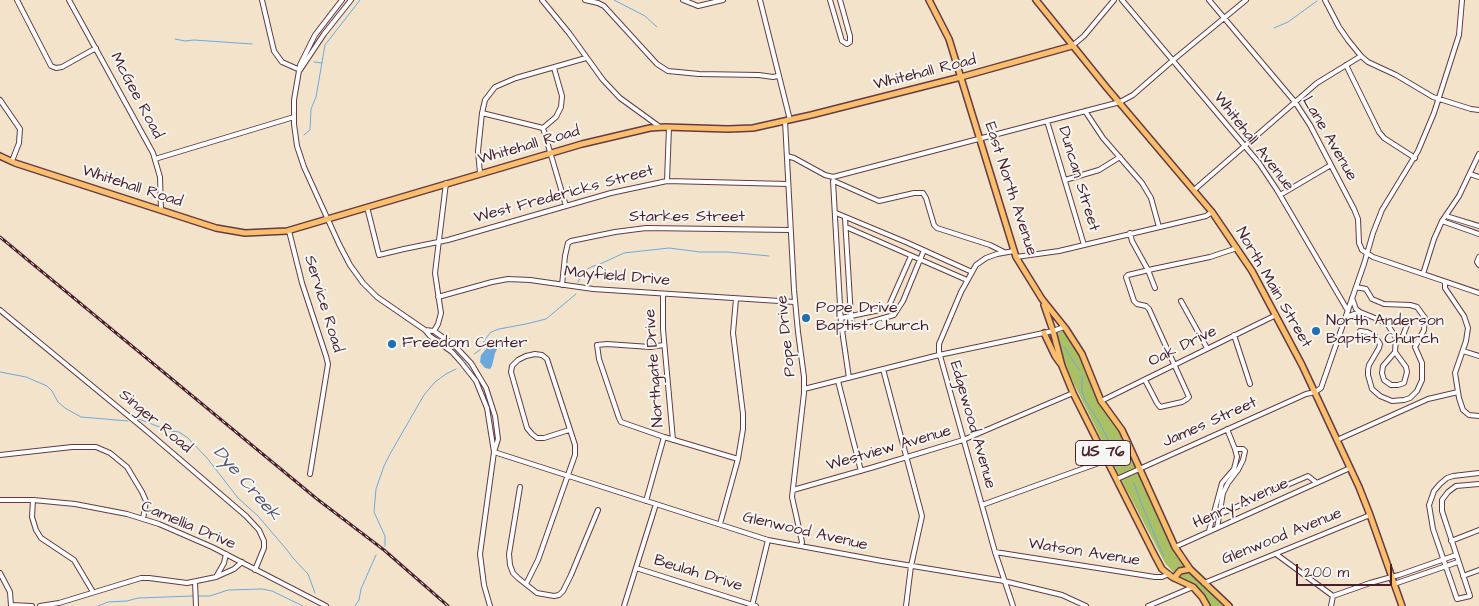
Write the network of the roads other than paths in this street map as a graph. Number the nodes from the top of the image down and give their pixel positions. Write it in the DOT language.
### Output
graph roads {
  1 [pos="17,0"];
  2 [pos="69,0"];
  3 [pos="262,0"];
  4 [pos="342,0"];
  5 [pos="351,0"];
  6 [pos="542,0"];
  7 [pos="586,0"];
  8 [pos="683,0"];
  9 [pos="723,0"];
  10 [pos="760,0"];
  11 [pos="830,0"];
  12 [pos="840,0"];
  13 [pos="929,0"];
  14 [pos="1036,0"];
  15 [pos="1114,0"];
  16 [pos="1122,0"];
  17 [pos="1209,0"];
  18 [pos="1246,0"];
  19 [pos="1326,0"];
  20 [pos="1462,0"];
  21 [pos="1224,18"];
  22 [pos="1072,46"];
  23 [pos="96,48"];
  24 [pos="1361,56"];
  25 [pos="586,58"];
  26 [pos="1172,61"];
  27 [pos="1346,65"];
  28 [pos="554,68"];
  29 [pos="300,70"];
  30 [pos="778,76"];
  31 [pos="962,77"];
  32 [pos="0,100"];
  33 [pos="1439,100"];
  34 [pos="1120,102"];
  35 [pos="1295,102"];
  36 [pos="1479,110"];
  37 [pos="1085,111"];
  38 [pos="482,113"];
  39 [pos="294,117"];
  40 [pos="788,121"];
  41 [pos="1047,121"];
  42 [pos="660,127"];
  43 [pos="669,127"];
  44 [pos="543,128"];
  45 [pos="979,138"];
  46 [pos="1245,146"];
  47 [pos="551,153"];
  48 [pos="1479,154"];
  49 [pos="0,156"];
  50 [pos="787,156"];
  51 [pos="1120,157"];
  52 [pos="1415,158"];
  53 [pos="155,159"];
  54 [pos="12,161"];
  55 [pos="1332,165"];
  56 [pos="480,173"];
  57 [pos="1470,174"];
  58 [pos="1479,177"];
  59 [pos="833,179"];
  60 [pos="1065,180"];
  61 [pos="667,181"];
  62 [pos="446,183"];
  63 [pos="788,184"];
  64 [pos="1194,190"];
  65 [pos="1280,195"];
  66 [pos="566,206"];
  67 [pos="367,208"];
  68 [pos="161,210"];
  69 [pos="1212,212"];
  70 [pos="836,213"];
  71 [pos="1446,216"];
  72 [pos="845,218"];
  73 [pos="328,220"];
  74 [pos="1442,221"];
  75 [pos="836,226"];
  76 [pos="846,226"];
  77 [pos="1479,226"];
  78 [pos="1159,227"];
  79 [pos="790,230"];
  80 [pos="289,231"];
  81 [pos="1130,233"];
  82 [pos="1479,234"];
  83 [pos="439,242"];
  84 [pos="1084,245"];
  85 [pos="1237,248"];
  86 [pos="924,250"];
  87 [pos="1004,252"];
  88 [pos="1015,254"];
  89 [pos="1367,254"];
  90 [pos="911,256"];
  91 [pos="1479,257"];
  92 [pos="920,259"];
  93 [pos="1479,265"];
  94 [pos="1148,270"];
  95 [pos="972,272"];
  96 [pos="1423,274"];
  97 [pos="967,280"];
  98 [pos="1445,282"];
  99 [pos="562,285"];
  100 [pos="1356,287"];
  101 [pos="1154,288"];
  102 [pos="1479,293"];
  103 [pos="663,294"];
  104 [pos="438,297"];
  105 [pos="736,298"];
  106 [pos="1352,298"];
  107 [pos="1042,299"];
  108 [pos="1181,301"];
  109 [pos="796,302"];
  110 [pos="0,310"];
  111 [pos="1348,311"];
  112 [pos="1360,312"];
  113 [pos="1276,314"];
  114 [pos="851,317"];
  115 [pos="1346,317"];
  116 [pos="841,318"];
  117 [pos="1388,325"];
  118 [pos="853,326"];
  119 [pos="1064,327"];
  120 [pos="425,330"];
  121 [pos="842,330"];
  122 [pos="434,331"];
  123 [pos="1053,331"];
  124 [pos="1360,331"];
  125 [pos="1044,333"];
  126 [pos="1234,335"];
  127 [pos="1396,340"];
  128 [pos="664,345"];
  129 [pos="1207,348"];
  130 [pos="1463,351"];
  131 [pos="1396,352"];
  132 [pos="939,355"];
  133 [pos="1479,356"];
  134 [pos="1175,365"];
  135 [pos="1062,366"];
  136 [pos="883,369"];
  137 [pos="849,378"];
  138 [pos="1145,380"];
  139 [pos="838,381"];
  140 [pos="1250,384"];
  141 [pos="804,389"];
  142 [pos="1315,392"];
  143 [pos="1458,392"];
  144 [pos="1073,393"];
  145 [pos="1101,401"];
  146 [pos="1479,416"];
  147 [pos="569,430"];
  148 [pos="1227,430"];
  149 [pos="664,437"];
  150 [pos="673,440"];
  151 [pos="963,440"];
  152 [pos="1337,440"];
  153 [pos="1235,449"];
  154 [pos="494,452"];
  155 [pos="0,455"];
  156 [pos="906,458"];
  157 [pos="738,459"];
  158 [pos="1107,460"];
  159 [pos="1350,468"];
  160 [pos="1140,469"];
  161 [pos="862,471"];
  162 [pos="1479,473"];
  163 [pos="310,474"];
  164 [pos="567,476"];
  165 [pos="1117,480"];
  166 [pos="1317,483"];
  167 [pos="1479,484"];
  168 [pos="520,487"];
  169 [pos="792,490"];
  170 [pos="0,500"];
  171 [pos="33,500"];
  172 [pos="646,500"];
  173 [pos="656,504"];
  174 [pos="982,505"];
  175 [pos="598,510"];
  176 [pos="1442,511"];
  177 [pos="1430,513"];
  178 [pos="1220,514"];
  179 [pos="1370,515"];
  180 [pos="143,519"];
  181 [pos="720,524"];
  182 [pos="1217,528"];
  183 [pos="1479,530"];
  184 [pos="1209,531"];
  185 [pos="768,540"];
  186 [pos="1451,541"];
  187 [pos="801,546"];
  188 [pos="1175,547"];
  189 [pos="995,552"];
  190 [pos="226,554"];
  191 [pos="1276,554"];
  192 [pos="1456,555"];
  193 [pos="1443,559"];
  194 [pos="242,562"];
  195 [pos="1458,562"];
  196 [pos="912,566"];
  197 [pos="1446,566"];
  198 [pos="636,568"];
  199 [pos="1190,569"];
  200 [pos="255,570"];
  201 [pos="1479,570"];
  202 [pos="0,573"];
  203 [pos="1169,574"];
  204 [pos="1392,576"];
  205 [pos="1463,576"];
  206 [pos="216,577"];
  207 [pos="1174,578"];
  208 [pos="1004,581"];
  209 [pos="195,582"];
  210 [pos="1204,583"];
  211 [pos="526,584"];
  212 [pos="1394,584"];
  213 [pos="1193,587"];
  214 [pos="93,592"];
  215 [pos="1334,596"];
  216 [pos="11,606"];
  217 [pos="32,606"];
  218 [pos="40,606"];
  219 [pos="196,606"];
  220 [pos="326,606"];
  221 [pos="490,606"];
  222 [pos="624,606"];
  223 [pos="753,606"];
  224 [pos="906,606"];
  225 [pos="1013,606"];
  226 [pos="1086,606"];
  227 [pos="1148,606"];
  228 [pos="1207,606"];
  229 [pos="1229,606"];
  230 [pos="1331,606"];
  231 [pos="1402,606"];
  1 -- 23 [label="street"];
  2 -- 23 [label="street, McGee Road"];
  3 -- 29 [label="street"];
  4 -- 29 [label="street"];
  5 -- 29 [label="street"];
  6 -- 25 [label="street"];
  7 -- 30 [label="street"];
  8 -- 9 [label="street"];
  10 -- 30 [label="street, Pope Drive"];
  11 -- 12 [label="street"];
  13 -- 31 [label="main road, East North Avenue / US 76"];
  14 -- 22 [label="main road, North Main Street"];
  15 -- 22 [label="street"];
  16 -- 26 [label="street, Whitehall Avenue"];
  17 -- 21 [label="street, Lane Avenue"];
  18 -- 21 [label="street"];
  19 -- 24 [label="street"];
  20 -- 33 [label="street"];
  21 -- 26 [label="street"];
  21 -- 35 [label="street, Lane Avenue"];
  22 -- 31 [label="main road, Whitehall Road"];
  22 -- 34 [label="main road, North Main Street"];
  23 -- 53 [label="street, McGee Road"];
  24 -- 27 [label="street"];
  24 -- 33 [label="street"];
  25 -- 28 [label="street"];
  25 -- 42 [label="street"];
  26 -- 34 [label="street"];
  26 -- 46 [label="street, Whitehall Avenue"];
  27 -- 35 [label="street"];
  27 -- 52 [label="street"];
  28 -- 38 [label="street"];
  28 -- 44 [label="street"];
  29 -- 39 [label="street"];
  30 -- 40 [label="street, Pope Drive"];
  31 -- 40 [label="main road, Whitehall Road"];
  31 -- 45 [label="main road, East North Avenue / US 76"];
  32 -- 54 [label="street"];
  33 -- 36 [label="street"];
  33 -- 52 [label="street"];
  34 -- 37 [label="street"];
  34 -- 64 [label="main road, North Main Street"];
  35 -- 46 [label="street"];
  35 -- 55 [label="street, Lane Avenue"];
  37 -- 41 [label="street"];
  37 -- 51 [label="street"];
  38 -- 44 [label="street"];
  38 -- 56 [label="street"];
  39 -- 53 [label="street"];
  39 -- 73 [label="street"];
  40 -- 43 [label="main road, Whitehall Road"];
  40 -- 50 [label="street, Pope Drive"];
  41 -- 45 [label="street"];
  41 -- 60 [label="street, Duncan Street"];
  42 -- 43 [label="main road, Whitehall Road"];
  42 -- 47 [label="main road, Whitehall Road"];
  43 -- 61 [label="street"];
  44 -- 47 [label="street"];
  45 -- 59 [label="street"];
  45 -- 88 [label="main road, East North Avenue / US 76"];
  46 -- 64 [label="street"];
  46 -- 65 [label="street, Whitehall Avenue"];
  47 -- 56 [label="main road, Whitehall Road"];
  47 -- 66 [label="street"];
  48 -- 57 [label="street"];
  49 -- 54 [label="main road, Whitehall Road"];
  50 -- 59 [label="street"];
  50 -- 63 [label="street, Pope Drive"];
  51 -- 60 [label="street"];
  51 -- 78 [label="street"];
  52 -- 89 [label="street"];
  53 -- 68 [label="street, McGee Road"];
  54 -- 68 [label="main road, Whitehall Road"];
  55 -- 65 [label="street"];
  55 -- 89 [label="street, Lane Avenue"];
  56 -- 62 [label="main road, Whitehall Road"];
  57 -- 58 [label="street"];
  57 -- 71 [label="street"];
  59 -- 70 [label="street"];
  59 -- 87 [label="street"];
  60 -- 84 [label="street, Duncan Street"];
  61 -- 63 [label="street, West Fredericks Street"];
  61 -- 66 [label="street, West Fredericks Street"];
  62 -- 67 [label="main road, Whitehall Road"];
  62 -- 83 [label="street"];
  63 -- 79 [label="street, Pope Drive"];
  64 -- 69 [label="main road, North Main Street"];
  65 -- 111 [label="street, Whitehall Avenue"];
  66 -- 83 [label="street, West Fredericks Street"];
  67 -- 73 [label="main road, Whitehall Road"];
  67 -- 83 [label="street, West Fredericks Street"];
  68 -- 80 [label="main road, Whitehall Road"];
  69 -- 78 [label="street, Edgewood Avenue"];
  69 -- 85 [label="main road, North Main Street"];
  70 -- 72 [label="street"];
  70 -- 75 [label="street"];
  71 -- 74 [label="street"];
  71 -- 77 [label="street"];
  72 -- 76 [label="street"];
  72 -- 86 [label="street"];
  73 -- 80 [label="main road, Whitehall Road"];
  73 -- 120 [label="street"];
  74 -- 82 [label="street"];
  74 -- 96 [label="street"];
  75 -- 76 [label="street"];
  75 -- 116 [label="street"];
  76 -- 90 [label="street"];
  76 -- 114 [label="street"];
  78 -- 81 [label="street, Edgewood Avenue"];
  79 -- 99 [label="street, Starkes Street"];
  79 -- 109 [label="street, Pope Drive"];
  80 -- 163 [label="street, Service Road"];
  81 -- 84 [label="street, Edgewood Avenue"];
  81 -- 94 [label="street"];
  83 -- 104 [label="street"];
  84 -- 88 [label="street, Edgewood Avenue"];
  85 -- 94 [label="street"];
  85 -- 113 [label="main road, North Main Street"];
  86 -- 92 [label="street"];
  86 -- 95 [label="street"];
  87 -- 88 [label="street, Edgewood Avenue"];
  87 -- 95 [label="street, Edgewood Avenue"];
  88 -- 107 [label="main road, East North Avenue / US 76"];
  89 -- 96 [label="street"];
  89 -- 100 [label="street"];
  90 -- 92 [label="street"];
  90 -- 114 [label="street"];
  91 -- 93 [label="street"];
  92 -- 97 [label="street"];
  92 -- 118 [label="street"];
  94 -- 101 [label="street"];
  94 -- 134 [label="street"];
  95 -- 97 [label="street, Edgewood Avenue"];
  96 -- 98 [label="street"];
  97 -- 132 [label="street, Edgewood Avenue"];
  98 -- 102 [label="street"];
  98 -- 130 [label="street"];
  99 -- 103 [label="street, Mayfield Drive"];
  99 -- 104 [label="street, Mayfield Drive"];
  100 -- 106 [label="street"];
  100 -- 124 [label="street"];
  103 -- 105 [label="street, Mayfield Drive"];
  103 -- 128 [label="street, Northgate Drive"];
  104 -- 122 [label="street"];
  105 -- 109 [label="street, Mayfield Drive"];
  105 -- 157 [label="street"];
  106 -- 111 [label="street"];
  106 -- 112 [label="street"];
  107 -- 119 [label="main road, East North Avenue / US 76"];
  107 -- 123 [label="main road, US 76"];
  108 -- 129 [label="street"];
  109 -- 141 [label="street, Pope Drive"];
  110 -- 200 [label="street, Singer Road"];
  111 -- 115 [label="street"];
  112 -- 115 [label="street"];
  112 -- 117 [label="street"];
  113 -- 126 [label="street, Oak Drive"];
  113 -- 142 [label="main road, North Main Street"];
  114 -- 116 [label="street"];
  114 -- 118 [label="street"];
  115 -- 142 [label="street"];
  116 -- 121 [label="street"];
  117 -- 127 [label="street"];
  117 -- 127 [label="street"];
  118 -- 121 [label="street"];
  119 -- 123 [label="street"];
  119 -- 145 [label="main road, East North Avenue / US 76"];
  120 -- 122 [label="street"];
  120 -- 154 [label="street"];
  121 -- 137 [label="street"];
  122 -- 154 [label="street"];
  123 -- 125 [label="street"];
  123 -- 135 [label="main road, US 76"];
  125 -- 132 [label="street"];
  125 -- 135 [label="main road"];
  126 -- 129 [label="street, Oak Drive"];
  126 -- 140 [label="street"];
  127 -- 131 [label="street"];
  128 -- 149 [label="street"];
  128 -- 150 [label="street, Northgate Drive"];
  129 -- 134 [label="street, Oak Drive"];
  130 -- 133 [label="street"];
  130 -- 143 [label="street"];
  131 -- 131 [label="street"];
  132 -- 136 [label="street"];
  132 -- 151 [label="street, Edgewood Avenue"];
  134 -- 138 [label="street, Oak Drive"];
  134 -- 138 [label="street"];
  135 -- 144 [label="main road, US 76"];
  136 -- 137 [label="street"];
  136 -- 156 [label="street"];
  137 -- 139 [label="street"];
  138 -- 145 [label="street, Oak Drive"];
  139 -- 141 [label="street"];
  139 -- 161 [label="street"];
  141 -- 169 [label="street, Pope Drive"];
  142 -- 148 [label="street, James Street"];
  142 -- 152 [label="main road, North Main Street"];
  143 -- 146 [label="street"];
  143 -- 152 [label="street"];
  144 -- 151 [label="street, Westview Avenue"];
  144 -- 158 [label="main road, US 76"];
  145 -- 160 [label="main road, East North Avenue / US 76"];
  147 -- 147 [label="street"];
  147 -- 164 [label="street"];
  148 -- 153 [label="street"];
  148 -- 160 [label="street, James Street"];
  149 -- 150 [label="street"];
  149 -- 172 [label="street"];
  150 -- 157 [label="street"];
  151 -- 156 [label="street, Westview Avenue"];
  151 -- 174 [label="street, Edgewood Avenue"];
  152 -- 159 [label="main road, North Main Street"];
  153 -- 178 [label="street"];
  153 -- 184 [label="street"];
  154 -- 164 [label="street, Glenwood Avenue"];
  154 -- 221 [label="street"];
  155 -- 180 [label="street"];
  156 -- 161 [label="street, Westview Avenue"];
  156 -- 196 [label="street"];
  157 -- 181 [label="street"];
  158 -- 165 [label="main road, US 76"];
  158 -- 174 [label="street"];
  159 -- 166 [label="street, Henry Avenue"];
  159 -- 179 [label="main road, North Main Street"];
  160 -- 165 [label="street, James Street"];
  160 -- 188 [label="main road, East North Avenue / US 76"];
  161 -- 169 [label="street, Westview Avenue"];
  162 -- 177 [label="street"];
  164 -- 172 [label="street, Glenwood Avenue"];
  164 -- 211 [label="street"];
  165 -- 203 [label="main road, US 76"];
  166 -- 178 [label="street, Henry Avenue"];
  166 -- 182 [label="street, Henry Avenue"];
  167 -- 176 [label="street"];
  168 -- 211 [label="street"];
  169 -- 187 [label="street, Pope Drive"];
  170 -- 171 [label="street, Camellia Drive"];
  171 -- 180 [label="street, Camellia Drive"];
  171 -- 214 [label="street"];
  172 -- 173 [label="street, Glenwood Avenue"];
  173 -- 181 [label="street, Glenwood Avenue"];
  173 -- 198 [label="street"];
  174 -- 189 [label="street, Edgewood Avenue"];
  175 -- 211 [label="street"];
  176 -- 177 [label="street"];
  176 -- 186 [label="street"];
  177 -- 193 [label="street"];
  178 -- 182 [label="street"];
  179 -- 191 [label="street, Glenwood Avenue"];
  179 -- 204 [label="main road, North Main Street"];
  180 -- 190 [label="street, Camellia Drive"];
  181 -- 185 [label="street, Glenwood Avenue"];
  182 -- 184 [label="street, Henry Avenue"];
  183 -- 186 [label="street"];
  184 -- 188 [label="street, Henry Avenue"];
  185 -- 187 [label="street, Glenwood Avenue"];
  185 -- 223 [label="street"];
  186 -- 192 [label="street"];
  187 -- 196 [label="street, Glenwood Avenue"];
  188 -- 199 [label="main road, East North Avenue / US 76"];
  189 -- 203 [label="street, Watson Avenue"];
  189 -- 208 [label="street, Edgewood Avenue"];
  190 -- 194 [label="street, Camellia Drive"];
  190 -- 206 [label="street"];
  191 -- 210 [label="street, Glenwood Avenue"];
  191 -- 215 [label="street"];
  192 -- 193 [label="street"];
  192 -- 195 [label="street"];
  193 -- 197 [label="street"];
  193 -- 204 [label="street"];
  194 -- 200 [label="street, Camellia Drive"];
  194 -- 206 [label="street"];
  195 -- 197 [label="street"];
  195 -- 205 [label="street"];
  196 -- 208 [label="street, Glenwood Avenue"];
  196 -- 224 [label="street"];
  197 -- 205 [label="street"];
  197 -- 212 [label="street"];
  198 -- 222 [label="street"];
  198 -- 223 [label="street, Beulah Drive"];
  199 -- 207 [label="main road"];
  199 -- 210 [label="main road, East North Avenue / US 76"];
  200 -- 220 [label="street, Camellia Drive"];
  201 -- 205 [label="street"];
  202 -- 216 [label="street"];
  203 -- 207 [label="main road, US 76"];
  204 -- 212 [label="main road, North Main Street"];
  204 -- 215 [label="street"];
  206 -- 209 [label="street"];
  207 -- 213 [label="main road, US 76"];
  208 -- 225 [label="street, Edgewood Avenue"];
  208 -- 226 [label="street, Glenwood Avenue"];
  209 -- 214 [label="street"];
  209 -- 219 [label="street"];
  210 -- 229 [label="main road, US 76"];
  212 -- 231 [label="main road, North Main Street"];
  213 -- 227 [label="street"];
  213 -- 228 [label="main road, US 76"];
  214 -- 218 [label="street"];
  215 -- 230 [label="street"];
  216 -- 217 [label="street"];
}
